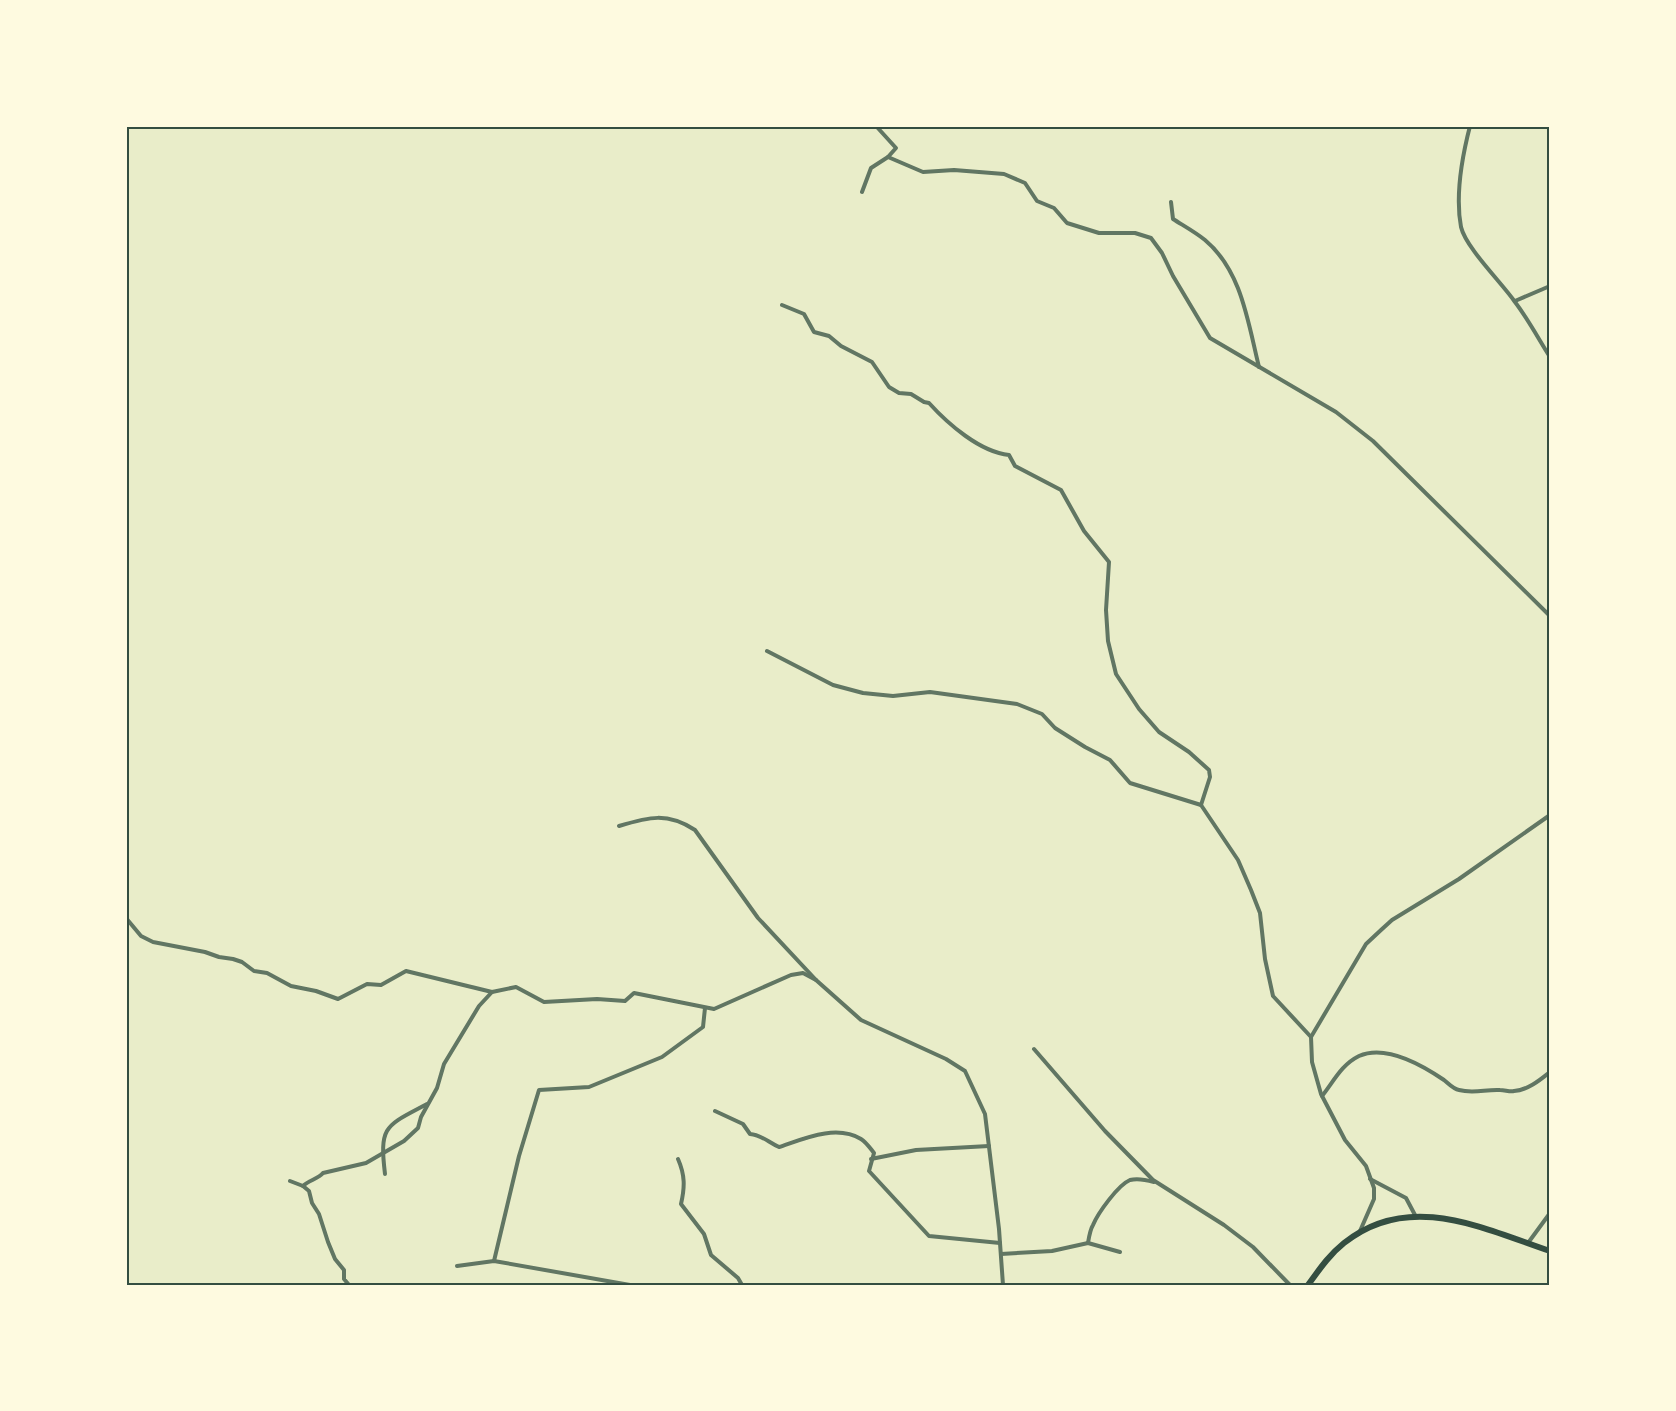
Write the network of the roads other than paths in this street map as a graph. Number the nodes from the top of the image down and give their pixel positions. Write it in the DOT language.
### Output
graph roads {
  1 [pos="876,126"];
  2 [pos="1470,126"];
  3 [pos="888,157"];
  4 [pos="862,192"];
  5 [pos="1171,202"];
  6 [pos="1550,286"];
  7 [pos="1515,301"];
  8 [pos="782,305"];
  9 [pos="1550,357"];
  10 [pos="1259,368"];
  11 [pos="1550,616"];
  12 [pos="767,651"];
  13 [pos="1201,805"];
  14 [pos="1550,815"];
  15 [pos="619,826"];
  16 [pos="126,918"];
  17 [pos="816,980"];
  18 [pos="492,992"];
  19 [pos="705,1008"];
  20 [pos="1311,1036"];
  21 [pos="1034,1049"];
  22 [pos="1550,1072"];
  23 [pos="1322,1096"];
  24 [pos="427,1104"];
  25 [pos="715,1111"];
  26 [pos="989,1146"];
  27 [pos="382,1154"];
  28 [pos="678,1159"];
  29 [pos="871,1159"];
  30 [pos="385,1174"];
  31 [pos="1370,1179"];
  32 [pos="290,1181"];
  33 [pos="1155,1182"];
  34 [pos="303,1186"];
  35 [pos="1550,1213"];
  36 [pos="1415,1215"];
  37 [pos="1360,1231"];
  38 [pos="1000,1243"];
  39 [pos="1088,1243"];
  40 [pos="1527,1244"];
  41 [pos="1550,1251"];
  42 [pos="1120,1252"];
  43 [pos="1001,1254"];
  44 [pos="494,1261"];
  45 [pos="457,1266"];
  46 [pos="624,1284"];
  47 [pos="216,1285"];
  48 [pos="226,1285"];
  49 [pos="349,1285"];
  50 [pos="630,1285"];
  51 [pos="742,1285"];
  52 [pos="1003,1285"];
  53 [pos="1290,1285"];
  54 [pos="1308,1285"];
  1 -- 3 [label="street"];
  2 -- 7 [label="street"];
  3 -- 4 [label="street"];
  3 -- 10 [label="street"];
  5 -- 10 [label="street"];
  6 -- 7 [label="street"];
  7 -- 9 [label="street"];
  8 -- 13 [label="street"];
  10 -- 11 [label="street"];
  12 -- 13 [label="street"];
  13 -- 20 [label="street"];
  14 -- 20 [label="street"];
  15 -- 17 [label="street"];
  16 -- 18 [label="street"];
  17 -- 19 [label="street"];
  17 -- 26 [label="street"];
  18 -- 19 [label="street"];
  18 -- 24 [label="street"];
  19 -- 44 [label="street"];
  20 -- 23 [label="street"];
  21 -- 33 [label="street"];
  22 -- 23 [label="street"];
  23 -- 31 [label="street"];
  24 -- 27 [label="street"];
  24 -- 27 [label="street"];
  25 -- 29 [label="street"];
  26 -- 29 [label="street"];
  26 -- 38 [label="street"];
  27 -- 30 [label="street"];
  27 -- 34 [label="street"];
  28 -- 51 [label="street"];
  29 -- 38 [label="street"];
  31 -- 36 [label="street"];
  31 -- 37 [label="street"];
  32 -- 34 [label="street"];
  33 -- 39 [label="street"];
  33 -- 53 [label="street"];
  34 -- 49 [label="street"];
  35 -- 40 [label="street"];
  36 -- 37 [label="highway"];
  36 -- 40 [label="highway"];
  37 -- 54 [label="highway"];
  38 -- 43 [label="street"];
  39 -- 42 [label="street"];
  39 -- 43 [label="street"];
  40 -- 41 [label="highway"];
  43 -- 52 [label="street"];
  44 -- 45 [label="street"];
  44 -- 46 [label="street"];
  46 -- 50 [label="street"];
  47 -- 48 [label="street"];
}
